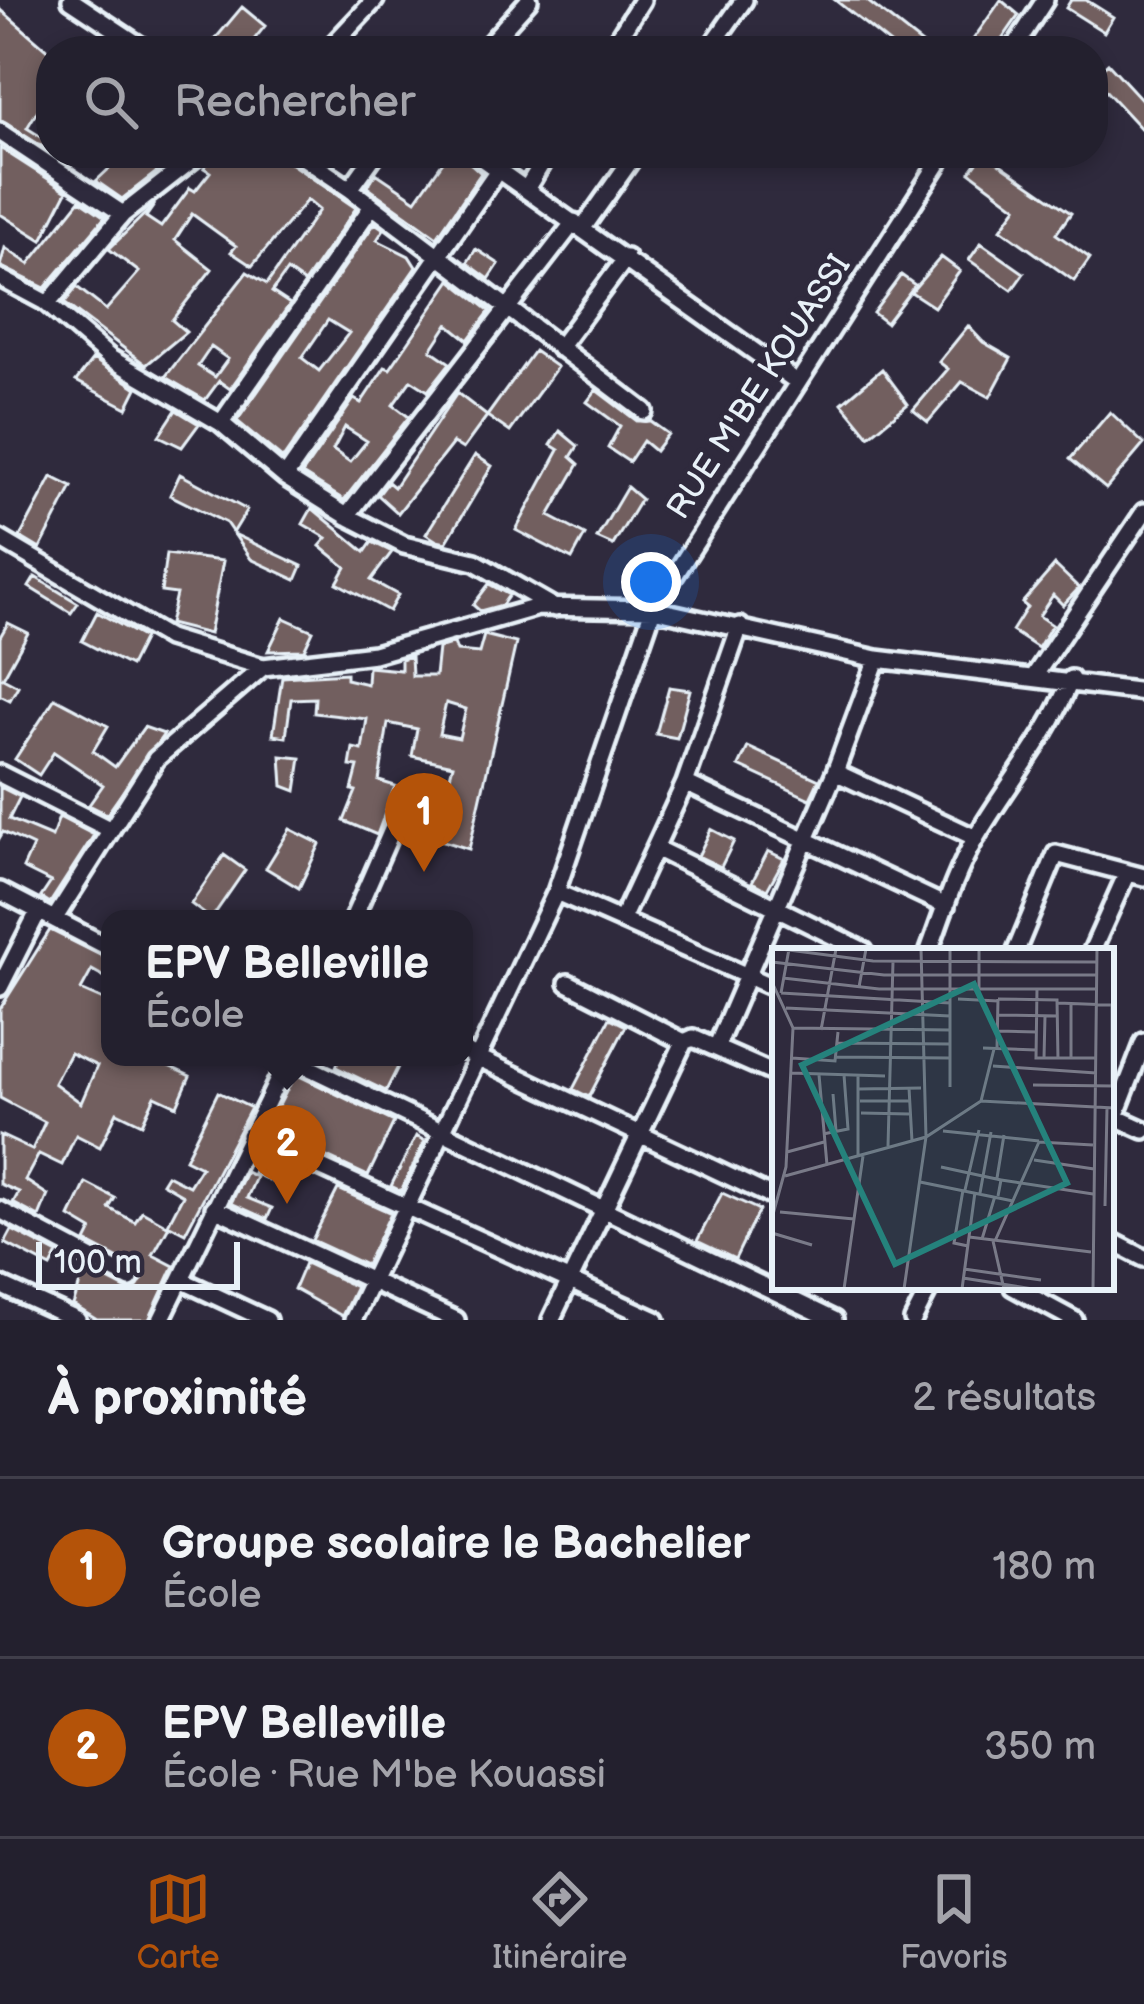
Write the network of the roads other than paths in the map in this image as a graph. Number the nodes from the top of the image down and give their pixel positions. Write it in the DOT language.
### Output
graph roads {
  1 [pos="71,0"];
  2 [pos="375,0"];
  3 [pos="529,0"];
  4 [pos="642,0"];
  5 [pos="744,0"];
  6 [pos="1045,0"];
  7 [pos="125,36"];
  8 [pos="347,36"];
  9 [pos="497,36"];
  10 [pos="619,36"];
  11 [pos="718,36"];
  12 [pos="1022,36"];
  13 [pos="0,132"];
  14 [pos="36,156"];
  15 [pos="54,168"];
  16 [pos="182,168"];
  17 [pos="318,168"];
  18 [pos="365,168"];
  19 [pos="495,168"];
  20 [pos="539,168"];
  21 [pos="623,168"];
  22 [pos="936,168"];
  23 [pos="498,170"];
  24 [pos="527,188"];
  25 [pos="350,189"];
  26 [pos="370,209"];
  27 [pos="123,214"];
  28 [pos="578,225"];
  29 [pos="626,258"];
  30 [pos="437,260"];
  31 [pos="0,278"];
  32 [pos="45,302"];
  33 [pos="507,311"];
  34 [pos="559,348"];
  35 [pos="796,381"];
  36 [pos="644,411"];
  37 [pos="221,423"];
  38 [pos="285,477"];
  39 [pos="1144,512"];
  40 [pos="347,516"];
  41 [pos="0,539"];
  42 [pos="555,608"];
  43 [pos="653,609"];
  44 [pos="740,626"];
  45 [pos="877,659"];
  46 [pos="263,667"];
  47 [pos="1035,675"];
  48 [pos="1071,679"];
  49 [pos="1144,692"];
  50 [pos="836,772"];
  51 [pos="0,774"];
  52 [pos="685,783"];
  53 [pos="395,823"];
  54 [pos="109,829"];
  55 [pos="808,837"];
  56 [pos="976,838"];
  57 [pos="656,848"];
  58 [pos="1136,875"];
  59 [pos="0,890"];
  60 [pos="556,892"];
  61 [pos="946,906"];
  62 [pos="357,910"];
  63 [pos="778,910"];
  64 [pos="47,914"];
  65 [pos="622,919"];
  66 [pos="101,943"];
  67 [pos="858,948"];
  68 [pos="930,948"];
  69 [pos="1017,948"];
  70 [pos="1094,948"];
  71 [pos="750,976"];
  72 [pos="568,983"];
  73 [pos="0,987"];
  74 [pos="772,987"];
  75 [pos="684,1042"];
  76 [pos="1144,1042"];
  77 [pos="716,1048"];
  78 [pos="473,1050"];
  79 [pos="473,1055"];
  80 [pos="285,1066"];
  81 [pos="306,1066"];
  82 [pos="467,1066"];
  83 [pos="772,1073"];
  84 [pos="1114,1114"];
  85 [pos="1114,1116"];
  86 [pos="1144,1130"];
  87 [pos="442,1132"];
  88 [pos="249,1135"];
  89 [pos="638,1136"];
  90 [pos="772,1197"];
  91 [pos="410,1206"];
  92 [pos="214,1208"];
  93 [pos="603,1209"];
  94 [pos="0,1210"];
  95 [pos="1114,1242"];
  96 [pos="1143,1253"];
  97 [pos="130,1279"];
  98 [pos="374,1279"];
  99 [pos="181,1280"];
  100 [pos="569,1280"];
  101 [pos="0,1285"];
  102 [pos="928,1290"];
  103 [pos="1019,1290"];
  104 [pos="77,1320"];
  105 [pos="161,1320"];
  106 [pos="267,1320"];
  107 [pos="353,1320"];
  108 [pos="456,1320"];
  109 [pos="550,1320"];
  110 [pos="656,1320"];
  111 [pos="834,1320"];
  112 [pos="913,1320"];
  113 [pos="1074,1320"];
  1 -- 7 [label="street"];
  2 -- 8 [label="street"];
  3 -- 9 [label="street"];
  4 -- 10 [label="street"];
  5 -- 11 [label="street"];
  6 -- 12 [label="street"];
  13 -- 14 [label="street"];
  15 -- 27 [label="street"];
  16 -- 27 [label="street"];
  17 -- 25 [label="street"];
  18 -- 25 [label="street"];
  19 -- 23 [label="street"];
  20 -- 24 [label="street"];
  21 -- 28 [label="street"];
  22 -- 35 [label="street, RUE M'BE KOUASSI"];
  23 -- 24 [label="street"];
  23 -- 30 [label="street"];
  24 -- 28 [label="street"];
  25 -- 26 [label="street"];
  26 -- 30 [label="street"];
  26 -- 37 [label="street"];
  27 -- 32 [label="street"];
  28 -- 29 [label="street"];
  28 -- 33 [label="street"];
  29 -- 34 [label="street"];
  29 -- 35 [label="street"];
  30 -- 33 [label="street"];
  30 -- 38 [label="street"];
  31 -- 32 [label="street"];
  32 -- 37 [label="street"];
  33 -- 34 [label="street"];
  33 -- 40 [label="street"];
  34 -- 36 [label="street"];
  35 -- 43 [label="street, RUE M'BE KOUASSI"];
  37 -- 38 [label="street"];
  38 -- 40 [label="street"];
  39 -- 47 [label="street"];
  40 -- 42 [label="street"];
  41 -- 46 [label="street"];
  42 -- 43 [label="street"];
  42 -- 46 [label="street"];
  43 -- 44 [label="street"];
  43 -- 60 [label="street, RUE M'BE KOUASSI"];
  44 -- 45 [label="street"];
  44 -- 52 [label="street"];
  45 -- 47 [label="street"];
  45 -- 50 [label="street"];
  46 -- 54 [label="street"];
  47 -- 48 [label="street"];
  48 -- 49 [label="street"];
  48 -- 56 [label="street"];
  50 -- 55 [label="street"];
  50 -- 56 [label="street"];
  51 -- 54 [label="street"];
  52 -- 55 [label="street"];
  52 -- 57 [label="street"];
  53 -- 62 [label="street"];
  54 -- 64 [label="street"];
  55 -- 61 [label="street"];
  55 -- 63 [label="street"];
  56 -- 61 [label="street"];
  57 -- 63 [label="street"];
  57 -- 65 [label="street"];
  58 -- 69 [label="street"];
  58 -- 70 [label="street"];
  59 -- 64 [label="street"];
  60 -- 65 [label="street"];
  60 -- 78 [label="street, RUE M'BE KOUASSI"];
  61 -- 68 [label="street"];
  63 -- 67 [label="street"];
  63 -- 71 [label="street"];
  64 -- 66 [label="street"];
  64 -- 73 [label="street"];
  65 -- 71 [label="street"];
  71 -- 74 [label="street"];
  71 -- 77 [label="street"];
  72 -- 75 [label="street"];
  75 -- 77 [label="street"];
  75 -- 89 [label="street"];
  76 -- 84 [label="street"];
  77 -- 83 [label="street"];
  79 -- 89 [label="street"];
  80 -- 88 [label="street"];
  81 -- 87 [label="street"];
  82 -- 87 [label="street, RUE M'BE KOUASSI"];
  85 -- 86 [label="street"];
  87 -- 91 [label="street, RUE M'BE KOUASSI"];
  87 -- 93 [label="street"];
  88 -- 91 [label="street"];
  88 -- 92 [label="street"];
  89 -- 90 [label="street"];
  89 -- 93 [label="street"];
  91 -- 98 [label="street, RUE M'BE KOUASSI"];
  91 -- 100 [label="street"];
  92 -- 98 [label="street"];
  92 -- 99 [label="street"];
  93 -- 100 [label="street"];
  93 -- 111 [label="street"];
  94 -- 97 [label="street"];
  95 -- 96 [label="street"];
  98 -- 107 [label="street, RUE M'BE KOUASSI"];
  98 -- 108 [label="street"];
  99 -- 105 [label="street"];
  99 -- 106 [label="street"];
  100 -- 109 [label="street"];
  100 -- 110 [label="street"];
  101 -- 104 [label="street"];
  102 -- 112 [label="street"];
  103 -- 113 [label="street"];
}
